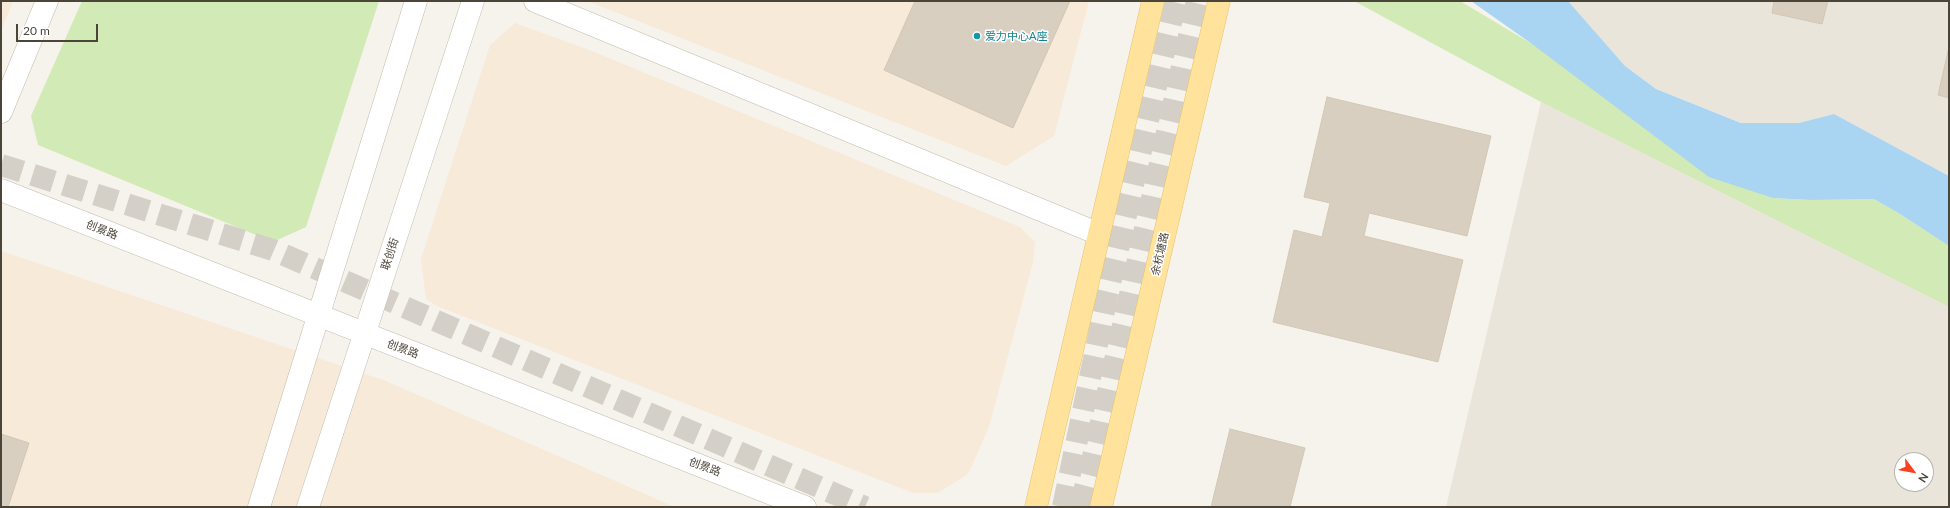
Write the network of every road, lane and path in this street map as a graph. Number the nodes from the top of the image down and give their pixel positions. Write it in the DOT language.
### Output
graph roads {
  1 [pos="47,1"];
  2 [pos="416,1"];
  3 [pos="474,1"];
  4 [pos="535,1"];
  5 [pos="1153,1"];
  6 [pos="1219,1"];
  7 [pos="1,112"];
  8 [pos="1,190"];
  9 [pos="1099,234"];
  10 [pos="319,316"];
  11 [pos="364,333"];
  12 [pos="259,507"];
  13 [pos="308,507"];
  14 [pos="806,507"];
  15 [pos="1036,507"];
  16 [pos="1101,507"];
  1 -- 7 [label="street"];
  2 -- 10 [label="street"];
  3 -- 11 [label="street, 联创街"];
  4 -- 9 [label="street"];
  5 -- 9 [label="main road"];
  6 -- 16 [label="main road, 余杭塘路"];
  8 -- 10 [label="street, 创景路"];
  9 -- 15 [label="main road"];
  10 -- 11 [label="street, 创景路"];
  10 -- 12 [label="street"];
  11 -- 13 [label="street, 联创街"];
  11 -- 14 [label="street, 创景路"];
}
